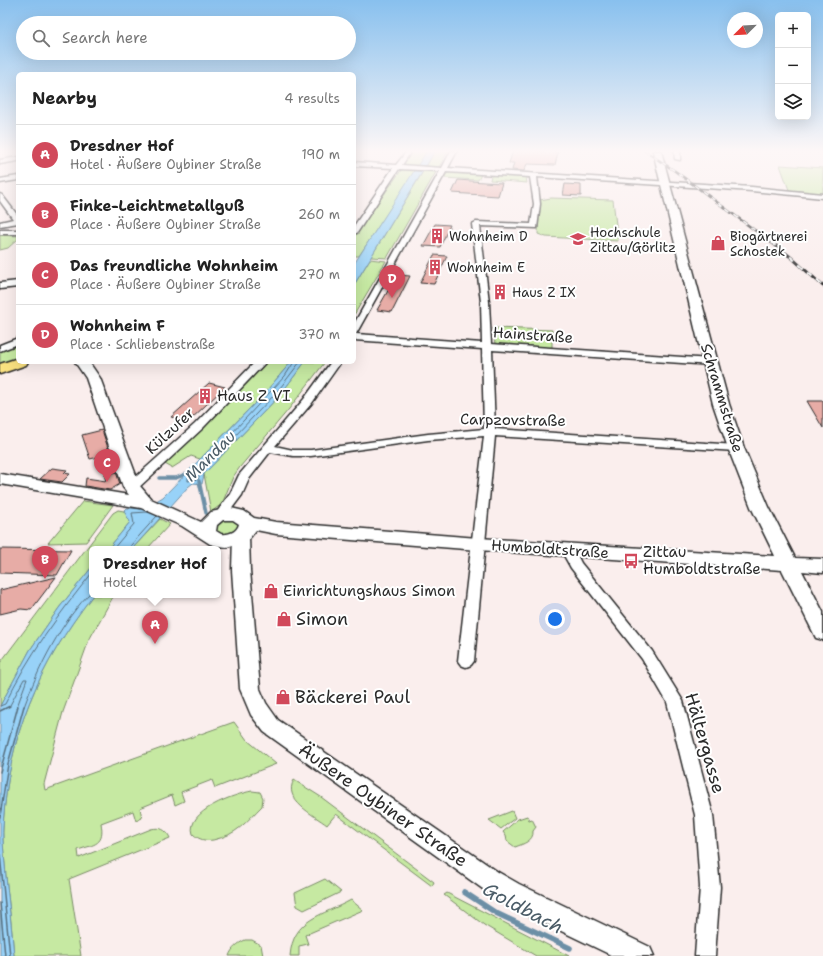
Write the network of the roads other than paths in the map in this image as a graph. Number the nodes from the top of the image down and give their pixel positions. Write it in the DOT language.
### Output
graph roads {
  1 [pos="0,196"];
  2 [pos="378,196"];
  3 [pos="430,196"];
  4 [pos="536,196"];
  5 [pos="668,196"];
  6 [pos="16,218"];
  7 [pos="16,221"];
  8 [pos="0,224"];
  9 [pos="356,228"];
  10 [pos="0,232"];
  11 [pos="16,232"];
  12 [pos="16,284"];
  13 [pos="0,286"];
  14 [pos="356,328"];
  15 [pos="356,337"];
  16 [pos="16,343"];
  17 [pos="486,347"];
  18 [pos="0,348"];
  19 [pos="711,362"];
  20 [pos="16,363"];
  21 [pos="83,364"];
  22 [pos="259,364"];
  23 [pos="335,364"];
  24 [pos="0,369"];
  25 [pos="490,432"];
  26 [pos="267,448"];
  27 [pos="736,448"];
  28 [pos="0,479"];
  29 [pos="236,495"];
  30 [pos="139,498"];
  31 [pos="213,522"];
  32 [pos="240,530"];
  33 [pos="478,544"];
  34 [pos="568,550"];
  35 [pos="788,564"];
  36 [pos="823,566"];
  37 [pos="823,632"];
  38 [pos="466,660"];
  39 [pos="641,956"];
  40 [pos="705,956"];
  1 -- 6 [label="street"];
  2 -- 9 [label="street"];
  3 -- 14 [label="street"];
  4 -- 17 [label="street"];
  5 -- 19 [label="main road, Schrammstraße"];
  7 -- 8 [label="street"];
  10 -- 11 [label="street"];
  12 -- 13 [label="street"];
  15 -- 17 [label="street, Hainstraße"];
  16 -- 18 [label="street"];
  17 -- 19 [label="street, Hainstraße"];
  17 -- 25 [label="street"];
  19 -- 27 [label="main road, Schrammstraße"];
  20 -- 24 [label="main road"];
  21 -- 30 [label="main road"];
  22 -- 30 [label="street, Külzufer"];
  23 -- 26 [label="street"];
  25 -- 26 [label="street, Carpzovstraße"];
  25 -- 27 [label="street, Carpzovstraße"];
  25 -- 33 [label="street"];
  26 -- 29 [label="street"];
  27 -- 35 [label="main road, Schrammstraße"];
  28 -- 30 [label="main road"];
  29 -- 31 [label="street"];
  29 -- 32 [label="street"];
  30 -- 31 [label="main road"];
  31 -- 32 [label="main road, Humboldtstraße"];
  31 -- 32 [label="main road"];
  32 -- 33 [label="main road, Humboldtstraße"];
  32 -- 39 [label="street, Äußere Oybiner Straße"];
  33 -- 34 [label="main road, Humboldtstraße"];
  33 -- 38 [label="street"];
  34 -- 35 [label="main road, Humboldtstraße"];
  34 -- 40 [label="street, Hältergasse"];
  35 -- 36 [label="main road, Humboldtstraße"];
  35 -- 37 [label="main road, Schrammstraße"];
}
